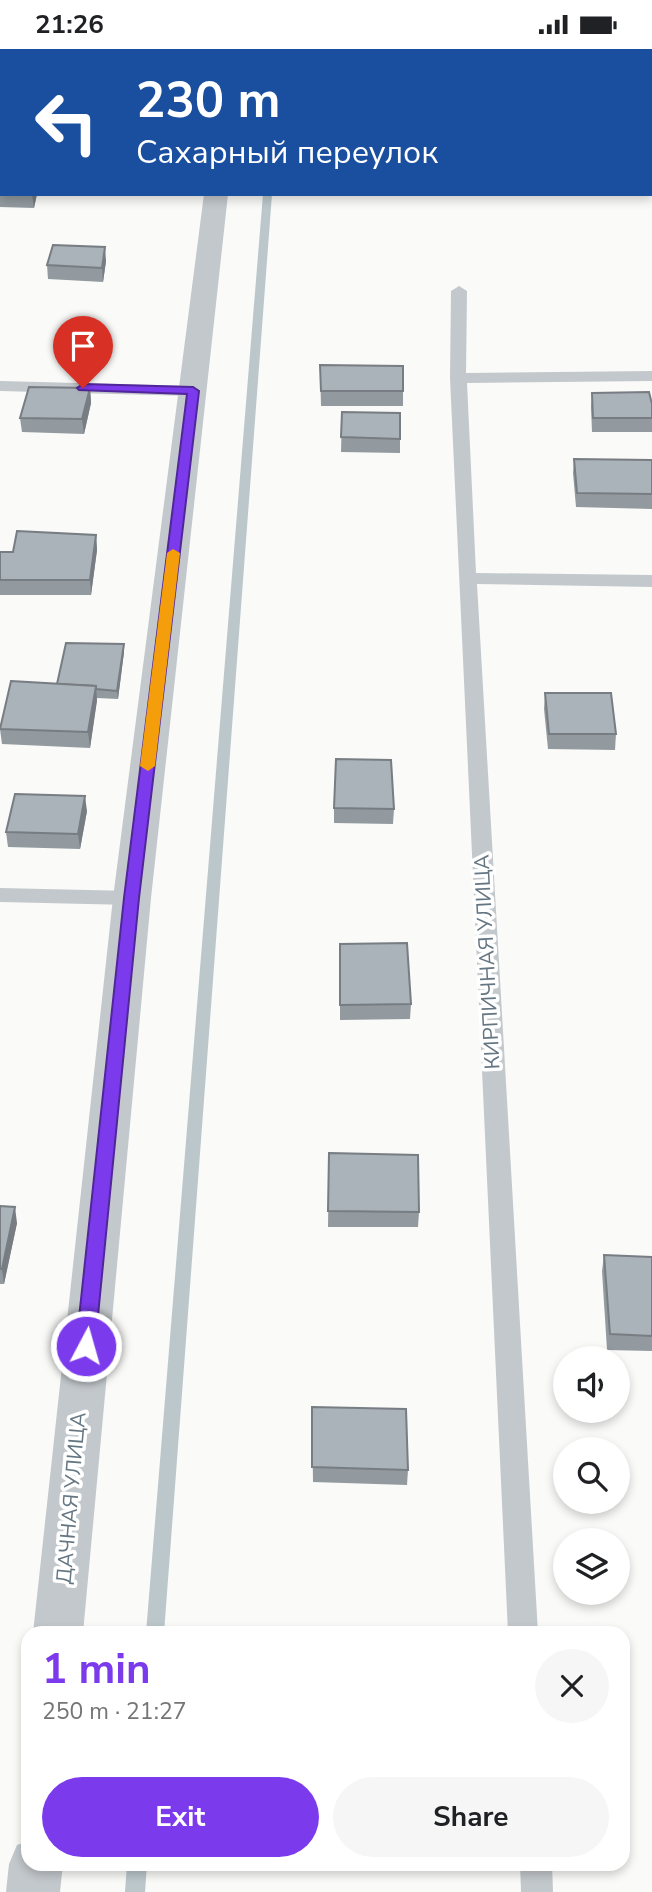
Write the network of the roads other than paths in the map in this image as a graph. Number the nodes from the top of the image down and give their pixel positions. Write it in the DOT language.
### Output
graph roads {
  1 [pos="216,196"];
  2 [pos="460,291"];
  3 [pos="652,376"];
  4 [pos="458,378"];
  5 [pos="0,386"];
  6 [pos="193,391"];
  7 [pos="467,578"];
  8 [pos="652,580"];
  9 [pos="0,895"];
  10 [pos="132,898"];
  11 [pos="59,1626"];
  12 [pos="523,1626"];
  13 [pos="35,1871"];
  14 [pos="536,1871"];
  15 [pos="33,1892"];
  16 [pos="537,1892"];
  1 -- 6 [label="street, ДАЧНАЯ УЛИЦА"];
  2 -- 4 [label="lane, КИРПИЧНАЯ УЛИЦА"];
  3 -- 4 [label="lane"];
  4 -- 7 [label="lane, КИРПИЧНАЯ УЛИЦА"];
  5 -- 6 [label="lane"];
  6 -- 10 [label="street, ДАЧНАЯ УЛИЦА"];
  7 -- 8 [label="lane"];
  7 -- 12 [label="lane, КИРПИЧНАЯ УЛИЦА"];
  9 -- 10 [label="lane"];
  10 -- 11 [label="street, ДАЧНАЯ УЛИЦА"];
  13 -- 15 [label="street"];
  14 -- 16 [label="lane"];
}
